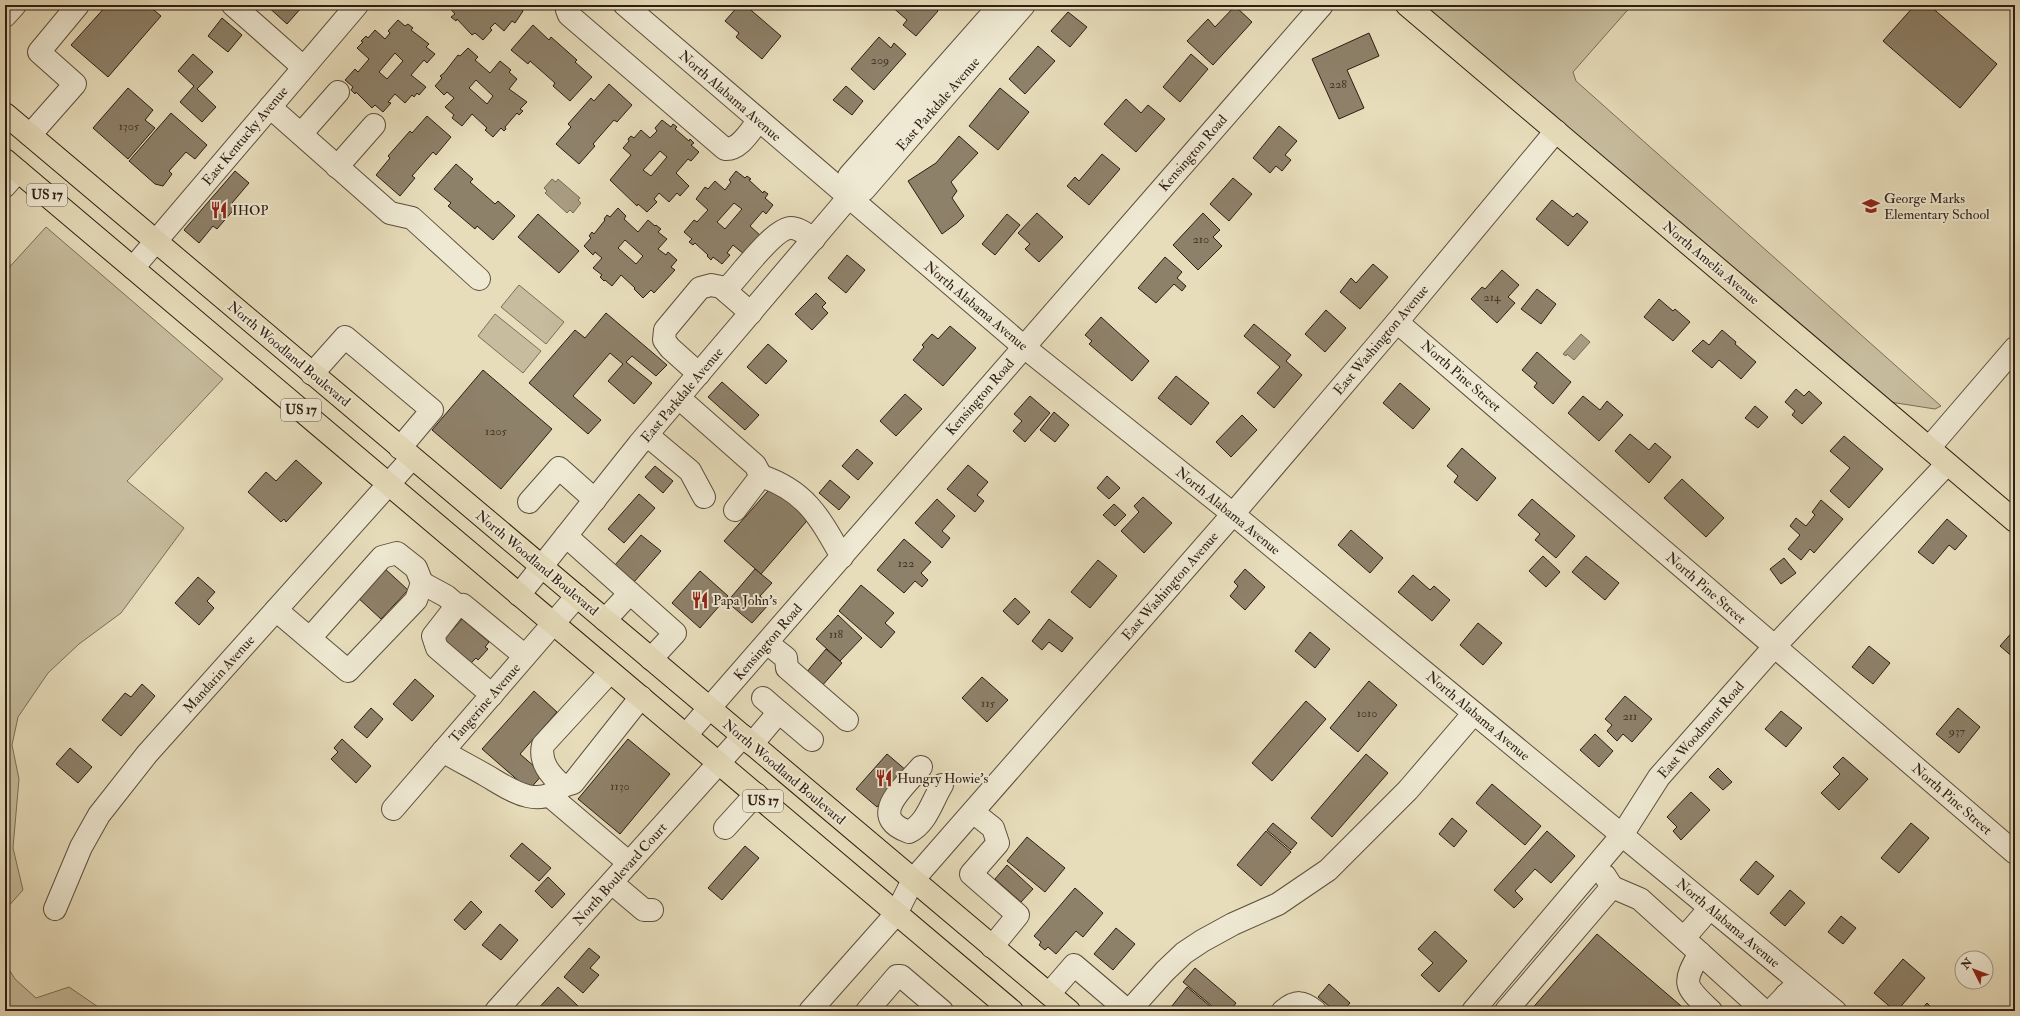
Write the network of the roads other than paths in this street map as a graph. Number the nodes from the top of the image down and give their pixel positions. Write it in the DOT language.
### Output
graph roads {
  1 [pos="15,5"];
  2 [pos="78,5"];
  3 [pos="233,5"];
  4 [pos="357,5"];
  5 [pos="571,5"];
  6 [pos="625,5"];
  7 [pos="1000,5"];
  8 [pos="1024,5"];
  9 [pos="1322,5"];
  10 [pos="1407,5"];
  11 [pos="5,16"];
  12 [pos="303,67"];
  13 [pos="338,92"];
  14 [pos="270,107"];
  15 [pos="5,114"];
  16 [pos="759,120"];
  17 [pos="374,125"];
  18 [pos="1556,131"];
  19 [pos="301,134"];
  20 [pos="30,135"];
  21 [pos="337,166"];
  22 [pos="9,173"];
  23 [pos="848,197"];
  24 [pos="814,239"];
  25 [pos="156,241"];
  26 [pos="133,268"];
  27 [pos="479,279"];
  28 [pos="727,292"];
  29 [pos="751,313"];
  30 [pos="1397,322"];
  31 [pos="1024,347"];
  32 [pos="2015,348"];
  33 [pos="312,374"];
  34 [pos="699,374"];
  35 [pos="679,398"];
  36 [pos="648,435"];
  37 [pos="1929,448"];
  38 [pos="406,453"];
  39 [pos="1947,464"];
  40 [pos="761,476"];
  41 [pos="389,485"];
  42 [pos="704,496"];
  43 [pos="595,500"];
  44 [pos="529,502"];
  45 [pos="735,510"];
  46 [pos="1233,514"];
  47 [pos="2015,521"];
  48 [pos="566,536"];
  49 [pos="842,557"];
  50 [pos="542,567"];
  51 [pos="422,583"];
  52 [pos="630,593"];
  53 [pos="519,595"];
  54 [pos="577,596"];
  55 [pos="459,607"];
  56 [pos="276,610"];
  57 [pos="605,620"];
  58 [pos="553,623"];
  59 [pos="310,638"];
  60 [pos="767,642"];
  61 [pos="1774,647"];
  62 [pos="525,656"];
  63 [pos="651,659"];
  64 [pos="610,672"];
  65 [pos="492,695"];
  66 [pos="641,698"];
  67 [pos="710,708"];
  68 [pos="1474,713"];
  69 [pos="847,720"];
  70 [pos="686,736"];
  71 [pos="747,740"];
  72 [pos="812,740"];
  73 [pos="443,751"];
  74 [pos="719,764"];
  75 [pos="921,767"];
  76 [pos="942,785"];
  77 [pos="556,791"];
  78 [pos="756,794"];
  79 [pos="393,810"];
  80 [pos="973,812"];
  81 [pos="725,828"];
  82 [pos="1622,835"];
  83 [pos="2015,854"];
  84 [pos="629,863"];
  85 [pos="1594,868"];
  86 [pos="913,880"];
  87 [pos="612,882"];
  88 [pos="1612,887"];
  89 [pos="1710,908"];
  90 [pos="55,909"];
  91 [pos="652,910"];
  92 [pos="896,914"];
  93 [pos="1692,946"];
  94 [pos="992,947"];
  95 [pos="1793,988"];
  96 [pos="1049,994"];
  97 [pos="1808,1006"];
  98 [pos="1008,1010"];
  99 [pos="496,1011"];
  100 [pos="810,1011"];
  101 [pos="867,1011"];
  102 [pos="942,1011"];
  103 [pos="1069,1011"];
  104 [pos="1128,1011"];
  105 [pos="1283,1011"];
  106 [pos="1315,1011"];
  107 [pos="1473,1011"];
  108 [pos="1506,1011"];
  109 [pos="1711,1011"];
  110 [pos="1764,1011"];
  111 [pos="1771,1011"];
  112 [pos="1835,1011"];
  1 -- 11 [label="street"];
  2 -- 20 [label="street"];
  3 -- 12 [label="street"];
  4 -- 12 [label="street, East Kentucky Avenue"];
  5 -- 16 [label="street"];
  6 -- 16 [label="street, North Alabama Avenue"];
  7 -- 23 [label="street, East Parkdale Avenue"];
  8 -- 23 [label="street, East Parkdale Avenue"];
  9 -- 31 [label="street, Kensington Road"];
  10 -- 18 [label="main road, North Amelia Avenue"];
  12 -- 14 [label="street, East Kentucky Avenue"];
  13 -- 19 [label="street"];
  14 -- 19 [label="street"];
  14 -- 25 [label="street, East Kentucky Avenue"];
  15 -- 20 [label="main road, North Woodland Boulevard / US 17"];
  16 -- 23 [label="street, North Alabama Avenue"];
  17 -- 21 [label="street"];
  18 -- 30 [label="street, East Washington Avenue"];
  18 -- 37 [label="main road, North Amelia Avenue"];
  19 -- 21 [label="street"];
  20 -- 25 [label="main road, North Woodland Boulevard / US 17"];
  21 -- 27 [label="street"];
  22 -- 26 [label="main road, US 17"];
  23 -- 24 [label="street, East Parkdale Avenue"];
  23 -- 31 [label="street, North Alabama Avenue"];
  24 -- 28 [label="street"];
  24 -- 29 [label="street, East Parkdale Avenue"];
  25 -- 26 [label="street, East Kentucky Avenue"];
  25 -- 33 [label="main road, North Woodland Boulevard / US 17"];
  26 -- 41 [label="main road, US 17"];
  28 -- 29 [label="street"];
  28 -- 34 [label="street"];
  29 -- 34 [label="street, East Parkdale Avenue"];
  30 -- 46 [label="street, East Washington Avenue"];
  30 -- 61 [label="street, North Pine Street"];
  31 -- 46 [label="street, North Alabama Avenue"];
  31 -- 49 [label="street, Kensington Road"];
  32 -- 37 [label="street"];
  33 -- 38 [label="main road, North Woodland Boulevard / US 17"];
  33 -- 38 [label="street, Mandarin Avenue"];
  34 -- 35 [label="street, East Parkdale Avenue"];
  35 -- 36 [label="street, East Parkdale Avenue"];
  35 -- 40 [label="street"];
  36 -- 42 [label="street"];
  36 -- 43 [label="street, East Parkdale Avenue"];
  37 -- 39 [label="main road, North Amelia Avenue"];
  38 -- 41 [label="street, Mandarin Avenue"];
  38 -- 50 [label="main road, North Woodland Boulevard / US 17"];
  39 -- 47 [label="main road, North Amelia Avenue"];
  39 -- 61 [label="street, East Woodmont Road"];
  40 -- 45 [label="street"];
  40 -- 49 [label="street"];
  41 -- 53 [label="main road, US 17"];
  41 -- 56 [label="street, Mandarin Avenue"];
  43 -- 44 [label="street"];
  43 -- 48 [label="street, East Parkdale Avenue"];
  46 -- 68 [label="street, North Alabama Avenue"];
  46 -- 80 [label="street, East Washington Avenue"];
  48 -- 50 [label="street, East Parkdale Avenue"];
  48 -- 52 [label="street"];
  49 -- 60 [label="street, Kensington Road"];
  50 -- 53 [label="street, East Parkdale Avenue"];
  50 -- 54 [label="main road, North Woodland Boulevard / US 17"];
  51 -- 55 [label="street"];
  51 -- 59 [label="street"];
  51 -- 59 [label="street"];
  52 -- 57 [label="street"];
  52 -- 63 [label="street"];
  53 -- 58 [label="main road, US 17"];
  54 -- 57 [label="main road, North Woodland Boulevard / US 17"];
  54 -- 58 [label="street, Tangerine Avenue"];
  55 -- 62 [label="street"];
  55 -- 65 [label="street"];
  56 -- 59 [label="street"];
  56 -- 90 [label="street, Mandarin Avenue"];
  57 -- 63 [label="main road, North Woodland Boulevard / US 17"];
  58 -- 62 [label="street, Tangerine Avenue"];
  58 -- 64 [label="main road, US 17"];
  60 -- 67 [label="street, Kensington Road"];
  60 -- 69 [label="street"];
  61 -- 82 [label="street, East Woodmont Road"];
  61 -- 83 [label="street, North Pine Street"];
  62 -- 65 [label="street, Tangerine Avenue"];
  63 -- 67 [label="main road, North Woodland Boulevard / US 17"];
  64 -- 66 [label="main road, US 17"];
  64 -- 77 [label="street"];
  65 -- 73 [label="street, Tangerine Avenue"];
  66 -- 70 [label="main road, US 17"];
  66 -- 77 [label="street"];
  67 -- 70 [label="street, Kensington Road"];
  67 -- 71 [label="main road, North Woodland Boulevard / US 17"];
  68 -- 82 [label="street, North Alabama Avenue"];
  68 -- 104 [label="street"];
  70 -- 74 [label="main road, US 17"];
  71 -- 72 [label="street, North Boulevard Court"];
  71 -- 74 [label="street, North Boulevard Court"];
  71 -- 86 [label="main road, North Woodland Boulevard / US 17"];
  73 -- 77 [label="street"];
  73 -- 79 [label="street, Tangerine Avenue"];
  74 -- 78 [label="main road, US 17"];
  74 -- 84 [label="street, North Boulevard Court"];
  75 -- 76 [label="street"];
  77 -- 84 [label="street"];
  78 -- 81 [label="street"];
  78 -- 92 [label="main road, US 17"];
  80 -- 86 [label="street, East Washington Avenue"];
  80 -- 94 [label="street"];
  82 -- 85 [label="street, East Woodmont Road"];
  82 -- 89 [label="street, North Alabama Avenue"];
  84 -- 87 [label="street, North Boulevard Court"];
  85 -- 88 [label="street"];
  85 -- 107 [label="street, East Woodmont Road"];
  86 -- 92 [label="street, East Washington Avenue"];
  86 -- 94 [label="main road, North Woodland Boulevard / US 17"];
  87 -- 91 [label="street"];
  87 -- 99 [label="street, North Boulevard Court"];
  88 -- 93 [label="street"];
  88 -- 108 [label="street"];
  89 -- 93 [label="street"];
  89 -- 95 [label="street, North Alabama Avenue"];
  92 -- 98 [label="main road, US 17"];
  92 -- 100 [label="street, East Washington Avenue"];
  93 -- 109 [label="street"];
  93 -- 110 [label="street"];
  94 -- 96 [label="main road, North Woodland Boulevard / US 17"];
  95 -- 97 [label="street, North Alabama Avenue"];
  95 -- 111 [label="street"];
  96 -- 103 [label="main road, North Woodland Boulevard / US 17"];
  96 -- 104 [label="street"];
  97 -- 112 [label="street, North Alabama Avenue"];
  101 -- 102 [label="street"];
  105 -- 106 [label="street"];
}
